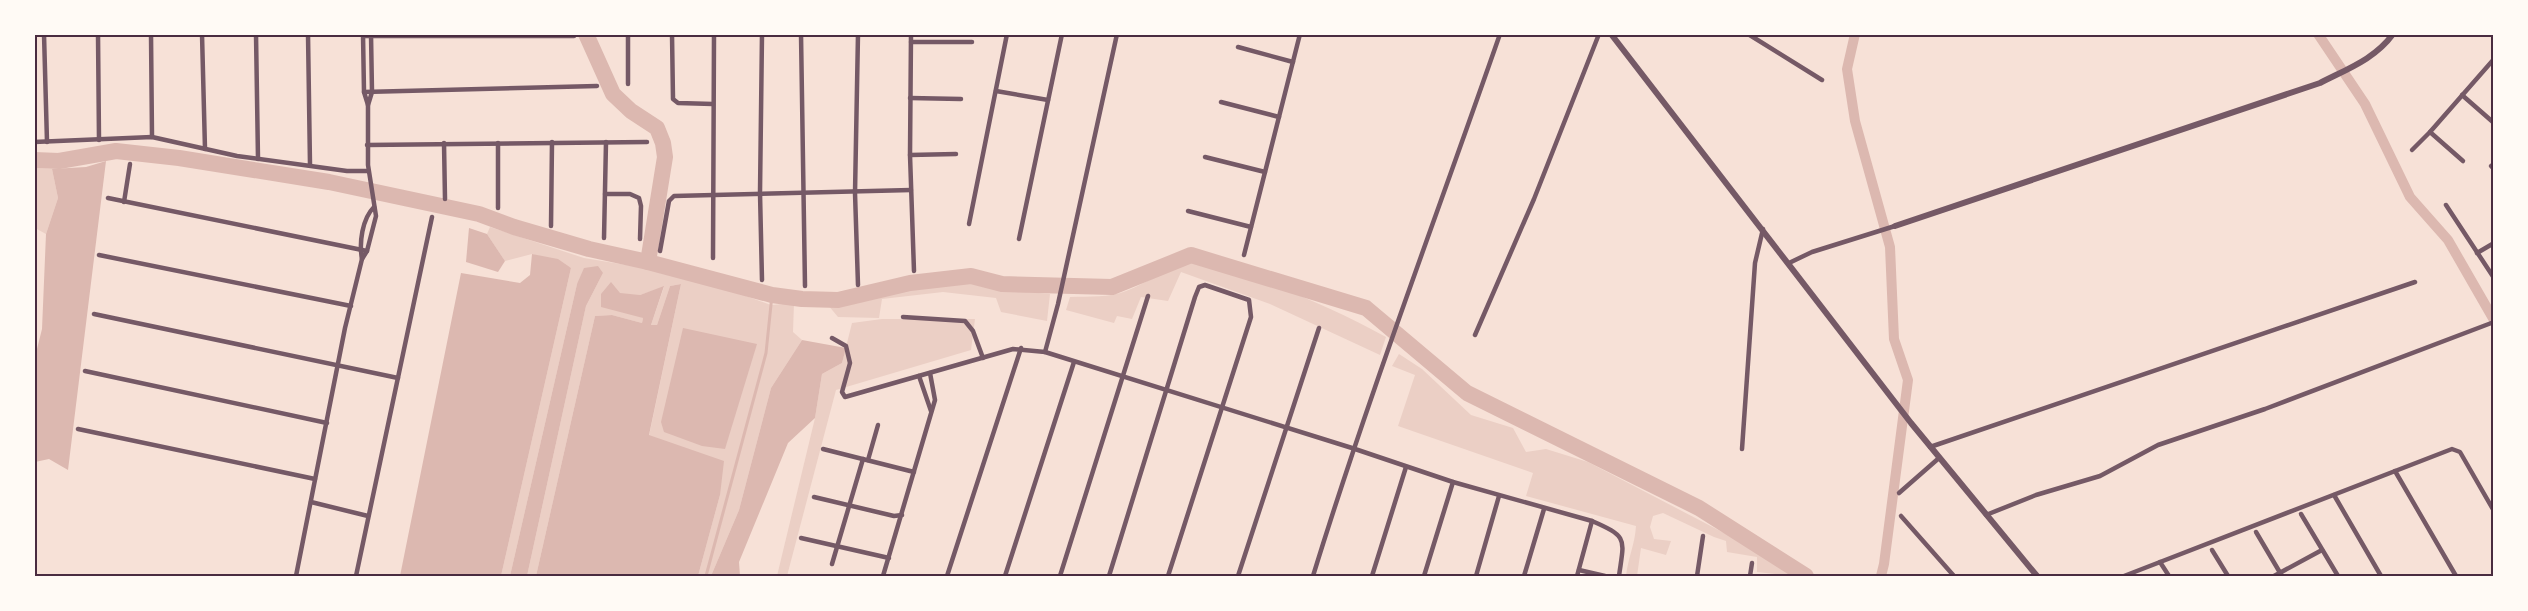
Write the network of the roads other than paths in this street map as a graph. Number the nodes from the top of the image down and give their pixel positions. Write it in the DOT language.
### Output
graph roads {
  1 [pos="44,34"];
  2 [pos="98,34"];
  3 [pos="151,34"];
  4 [pos="202,34"];
  5 [pos="255,34"];
  6 [pos="308,34"];
  7 [pos="628,34"];
  8 [pos="672,34"];
  9 [pos="714,34"];
  10 [pos="762,34"];
  11 [pos="801,34"];
  12 [pos="858,34"];
  13 [pos="911,34"];
  14 [pos="1007,34"];
  15 [pos="1062,34"];
  16 [pos="1117,34"];
  17 [pos="1300,34"];
  18 [pos="1500,34"];
  19 [pos="1599,34"];
  20 [pos="1611,34"];
  21 [pos="1748,34"];
  22 [pos="2393,34"];
  23 [pos="363,35"];
  24 [pos="371,35"];
  25 [pos="574,36"];
  26 [pos="911,42"];
  27 [pos="972,42"];
  28 [pos="1238,47"];
  29 [pos="2493,59"];
  30 [pos="1293,62"];
  31 [pos="1822,80"];
  32 [pos="628,84"];
  33 [pos="597,86"];
  34 [pos="996,90"];
  35 [pos="363,92"];
  36 [pos="372,92"];
  37 [pos="2462,95"];
  38 [pos="910,98"];
  39 [pos="961,99"];
  40 [pos="1048,100"];
  41 [pos="1221,102"];
  42 [pos="713,104"];
  43 [pos="368,105"];
  44 [pos="1279,117"];
  45 [pos="2493,123"];
  46 [pos="2430,132"];
  47 [pos="152,137"];
  48 [pos="99,140"];
  49 [pos="34,142"];
  50 [pos="47,142"];
  51 [pos="552,142"];
  52 [pos="606,142"];
  53 [pos="647,142"];
  54 [pos="444,143"];
  55 [pos="498,143"];
  56 [pos="368,145"];
  57 [pos="205,149"];
  58 [pos="2412,150"];
  59 [pos="956,154"];
  60 [pos="910,155"];
  61 [pos="1205,156"];
  62 [pos="258,159"];
  63 [pos="2463,161"];
  64 [pos="130,164"];
  65 [pos="310,165"];
  66 [pos="1265,172"];
  67 [pos="369,173"];
  68 [pos="910,190"];
  69 [pos="760,193"];
  70 [pos="803,193"];
  71 [pos="855,193"];
  72 [pos="605,194"];
  73 [pos="712,195"];
  74 [pos="108,198"];
  75 [pos="445,199"];
  76 [pos="124,201"];
  77 [pos="2446,205"];
  78 [pos="374,207"];
  79 [pos="498,208"];
  80 [pos="1188,211"];
  81 [pos="432,217"];
  82 [pos="969,224"];
  83 [pos="551,226"];
  84 [pos="1895,226"];
  85 [pos="1251,227"];
  86 [pos="1762,229"];
  87 [pos="604,238"];
  88 [pos="640,239"];
  89 [pos="1019,239"];
  90 [pos="2493,243"];
  91 [pos="360,249"];
  92 [pos="660,250"];
  93 [pos="367,251"];
  94 [pos="2477,253"];
  95 [pos="99,255"];
  96 [pos="1244,255"];
  97 [pos="713,258"];
  98 [pos="362,259"];
  99 [pos="1789,263"];
  100 [pos="914,271"];
  101 [pos="2493,278"];
  102 [pos="762,280"];
  103 [pos="2415,282"];
  104 [pos="858,285"];
  105 [pos="805,286"];
  106 [pos="1148,296"];
  107 [pos="351,306"];
  108 [pos="94,314"];
  109 [pos="903,317"];
  110 [pos="2493,322"];
  111 [pos="1319,328"];
  112 [pos="1475,335"];
  113 [pos="832,338"];
  114 [pos="1021,348"];
  115 [pos="1045,352"];
  116 [pos="983,358"];
  117 [pos="1074,362"];
  118 [pos="339,366"];
  119 [pos="85,371"];
  120 [pos="930,373"];
  121 [pos="919,376"];
  122 [pos="1122,376"];
  123 [pos="398,378"];
  124 [pos="1166,390"];
  125 [pos="1221,407"];
  126 [pos="931,411"];
  127 [pos="327,423"];
  128 [pos="878,425"];
  129 [pos="1285,427"];
  130 [pos="78,429"];
  131 [pos="1930,447"];
  132 [pos="1352,448"];
  133 [pos="823,449"];
  134 [pos="1742,449"];
  135 [pos="1939,458"];
  136 [pos="865,460"];
  137 [pos="1406,467"];
  138 [pos="2395,471"];
  139 [pos="914,472"];
  140 [pos="315,479"];
  141 [pos="1453,482"];
  142 [pos="1899,493"];
  143 [pos="2334,495"];
  144 [pos="1499,496"];
  145 [pos="814,497"];
  146 [pos="311,502"];
  147 [pos="849,505"];
  148 [pos="1544,509"];
  149 [pos="2493,511"];
  150 [pos="2301,514"];
  151 [pos="902,515"];
  152 [pos="1986,515"];
  153 [pos="368,516"];
  154 [pos="1902,516"];
  155 [pos="1592,521"];
  156 [pos="2256,532"];
  157 [pos="1703,536"];
  158 [pos="801,538"];
  159 [pos="837,546"];
  160 [pos="2322,549"];
  161 [pos="2212,550"];
  162 [pos="889,558"];
  163 [pos="2160,562"];
  164 [pos="1752,563"];
  165 [pos="832,564"];
  166 [pos="1579,570"];
  167 [pos="2281,575"];
  168 [pos="296,576"];
  169 [pos="356,576"];
  170 [pos="883,576"];
  171 [pos="947,576"];
  172 [pos="1005,576"];
  173 [pos="1060,576"];
  174 [pos="1109,576"];
  175 [pos="1168,576"];
  176 [pos="1238,576"];
  177 [pos="1312,576"];
  178 [pos="1372,576"];
  179 [pos="1424,576"];
  180 [pos="1476,576"];
  181 [pos="1524,576"];
  182 [pos="1577,576"];
  183 [pos="1605,576"];
  184 [pos="1619,576"];
  185 [pos="1697,576"];
  186 [pos="1750,576"];
  187 [pos="1954,576"];
  188 [pos="2037,576"];
  189 [pos="2124,576"];
  190 [pos="2169,576"];
  191 [pos="2228,576"];
  192 [pos="2274,576"];
  193 [pos="2338,576"];
  194 [pos="2381,576"];
  195 [pos="2456,576"];
  1 -- 50 [label="street"];
  2 -- 48 [label="street"];
  3 -- 47 [label="street"];
  4 -- 57 [label="street"];
  5 -- 62 [label="street"];
  6 -- 65 [label="street"];
  7 -- 32 [label="street"];
  8 -- 42 [label="street"];
  9 -- 42 [label="street"];
  10 -- 69 [label="street"];
  11 -- 70 [label="street"];
  12 -- 71 [label="street"];
  13 -- 26 [label="street"];
  14 -- 34 [label="street"];
  15 -- 40 [label="street"];
  16 -- 115 [label="street"];
  17 -- 30 [label="street"];
  18 -- 132 [label="street"];
  19 -- 112 [label="street"];
  20 -- 86 [label="street"];
  21 -- 31 [label="street"];
  22 -- 84 [label="street"];
  23 -- 24 [label="street"];
  23 -- 35 [label="street"];
  24 -- 25 [label="street"];
  24 -- 36 [label="street"];
  26 -- 27 [label="street"];
  26 -- 38 [label="street"];
  28 -- 30 [label="street"];
  29 -- 37 [label="street"];
  30 -- 44 [label="street"];
  33 -- 36 [label="street"];
  34 -- 40 [label="street"];
  34 -- 82 [label="street"];
  35 -- 36 [label="street"];
  35 -- 43 [label="street"];
  36 -- 43 [label="street"];
  37 -- 45 [label="street"];
  37 -- 46 [label="street"];
  38 -- 39 [label="street"];
  38 -- 60 [label="street"];
  40 -- 89 [label="street"];
  41 -- 44 [label="street"];
  42 -- 73 [label="street"];
  43 -- 56 [label="street"];
  44 -- 66 [label="street"];
  46 -- 58 [label="street"];
  46 -- 63 [label="street"];
  47 -- 48 [label="street"];
  47 -- 57 [label="street"];
  48 -- 50 [label="street"];
  49 -- 50 [label="street"];
  51 -- 52 [label="street"];
  51 -- 55 [label="street"];
  51 -- 83 [label="street"];
  52 -- 53 [label="street"];
  52 -- 72 [label="street"];
  54 -- 55 [label="street"];
  54 -- 56 [label="street"];
  54 -- 75 [label="street"];
  55 -- 79 [label="street"];
  56 -- 67 [label="street"];
  57 -- 62 [label="street"];
  59 -- 60 [label="street"];
  60 -- 68 [label="street"];
  61 -- 66 [label="street"];
  62 -- 65 [label="street"];
  64 -- 76 [label="street"];
  65 -- 67 [label="street"];
  66 -- 85 [label="street"];
  67 -- 78 [label="street"];
  68 -- 71 [label="street"];
  68 -- 100 [label="street"];
  69 -- 70 [label="street"];
  69 -- 73 [label="street"];
  69 -- 102 [label="street"];
  70 -- 71 [label="street"];
  70 -- 105 [label="street"];
  71 -- 104 [label="street"];
  72 -- 87 [label="street"];
  72 -- 88 [label="street"];
  73 -- 92 [label="street"];
  73 -- 97 [label="street"];
  74 -- 76 [label="street"];
  76 -- 91 [label="street"];
  77 -- 94 [label="street"];
  78 -- 91 [label="street"];
  78 -- 93 [label="street"];
  80 -- 85 [label="street"];
  81 -- 123 [label="street"];
  84 -- 99 [label="street"];
  85 -- 96 [label="street"];
  86 -- 99 [label="street"];
  86 -- 134 [label="street"];
  90 -- 94 [label="street"];
  91 -- 93 [label="street"];
  91 -- 98 [label="street"];
  93 -- 98 [label="street"];
  94 -- 101 [label="street"];
  95 -- 107 [label="street"];
  98 -- 107 [label="street"];
  99 -- 131 [label="street"];
  103 -- 131 [label="street"];
  106 -- 122 [label="street"];
  107 -- 118 [label="street"];
  108 -- 118 [label="street"];
  109 -- 116 [label="street"];
  110 -- 152 [label="street"];
  111 -- 129 [label="street"];
  113 -- 121 [label="street"];
  114 -- 115 [label="street"];
  114 -- 116 [label="street"];
  114 -- 171 [label="street"];
  115 -- 117 [label="street"];
  116 -- 120 [label="street"];
  117 -- 122 [label="street"];
  117 -- 172 [label="street"];
  118 -- 123 [label="street"];
  118 -- 127 [label="street"];
  119 -- 127 [label="street"];
  120 -- 121 [label="street"];
  120 -- 126 [label="street"];
  121 -- 126 [label="street"];
  122 -- 124 [label="street"];
  122 -- 173 [label="street"];
  123 -- 153 [label="street"];
  124 -- 125 [label="street"];
  124 -- 125 [label="street"];
  124 -- 174 [label="street"];
  125 -- 129 [label="street"];
  125 -- 175 [label="street"];
  126 -- 139 [label="street"];
  127 -- 140 [label="street"];
  128 -- 136 [label="street"];
  129 -- 132 [label="street"];
  129 -- 176 [label="street"];
  130 -- 140 [label="street"];
  131 -- 135 [label="street"];
  132 -- 137 [label="street"];
  132 -- 177 [label="street"];
  133 -- 136 [label="street"];
  135 -- 142 [label="street"];
  135 -- 152 [label="street"];
  136 -- 139 [label="street"];
  136 -- 147 [label="street"];
  137 -- 141 [label="street"];
  137 -- 178 [label="street"];
  138 -- 143 [label="street"];
  138 -- 149 [label="street"];
  138 -- 195 [label="street"];
  139 -- 151 [label="street"];
  140 -- 146 [label="street"];
  141 -- 144 [label="street"];
  141 -- 179 [label="street"];
  143 -- 163 [label="street"];
  143 -- 194 [label="street"];
  144 -- 148 [label="street"];
  144 -- 180 [label="street"];
  145 -- 147 [label="street"];
  146 -- 153 [label="street"];
  146 -- 168 [label="street"];
  147 -- 151 [label="street"];
  147 -- 159 [label="street"];
  148 -- 155 [label="street"];
  148 -- 181 [label="street"];
  150 -- 160 [label="street"];
  151 -- 162 [label="street"];
  152 -- 188 [label="street"];
  153 -- 169 [label="street"];
  154 -- 187 [label="street"];
  155 -- 166 [label="street"];
  155 -- 184 [label="street"];
  156 -- 167 [label="street"];
  157 -- 185 [label="street"];
  158 -- 159 [label="street"];
  159 -- 162 [label="street"];
  159 -- 165 [label="street"];
  160 -- 167 [label="street"];
  160 -- 193 [label="street"];
  161 -- 191 [label="street"];
  162 -- 170 [label="street"];
  163 -- 189 [label="street"];
  163 -- 190 [label="street"];
  164 -- 186 [label="street"];
  166 -- 182 [label="street"];
  166 -- 183 [label="street"];
  167 -- 192 [label="street"];
}
